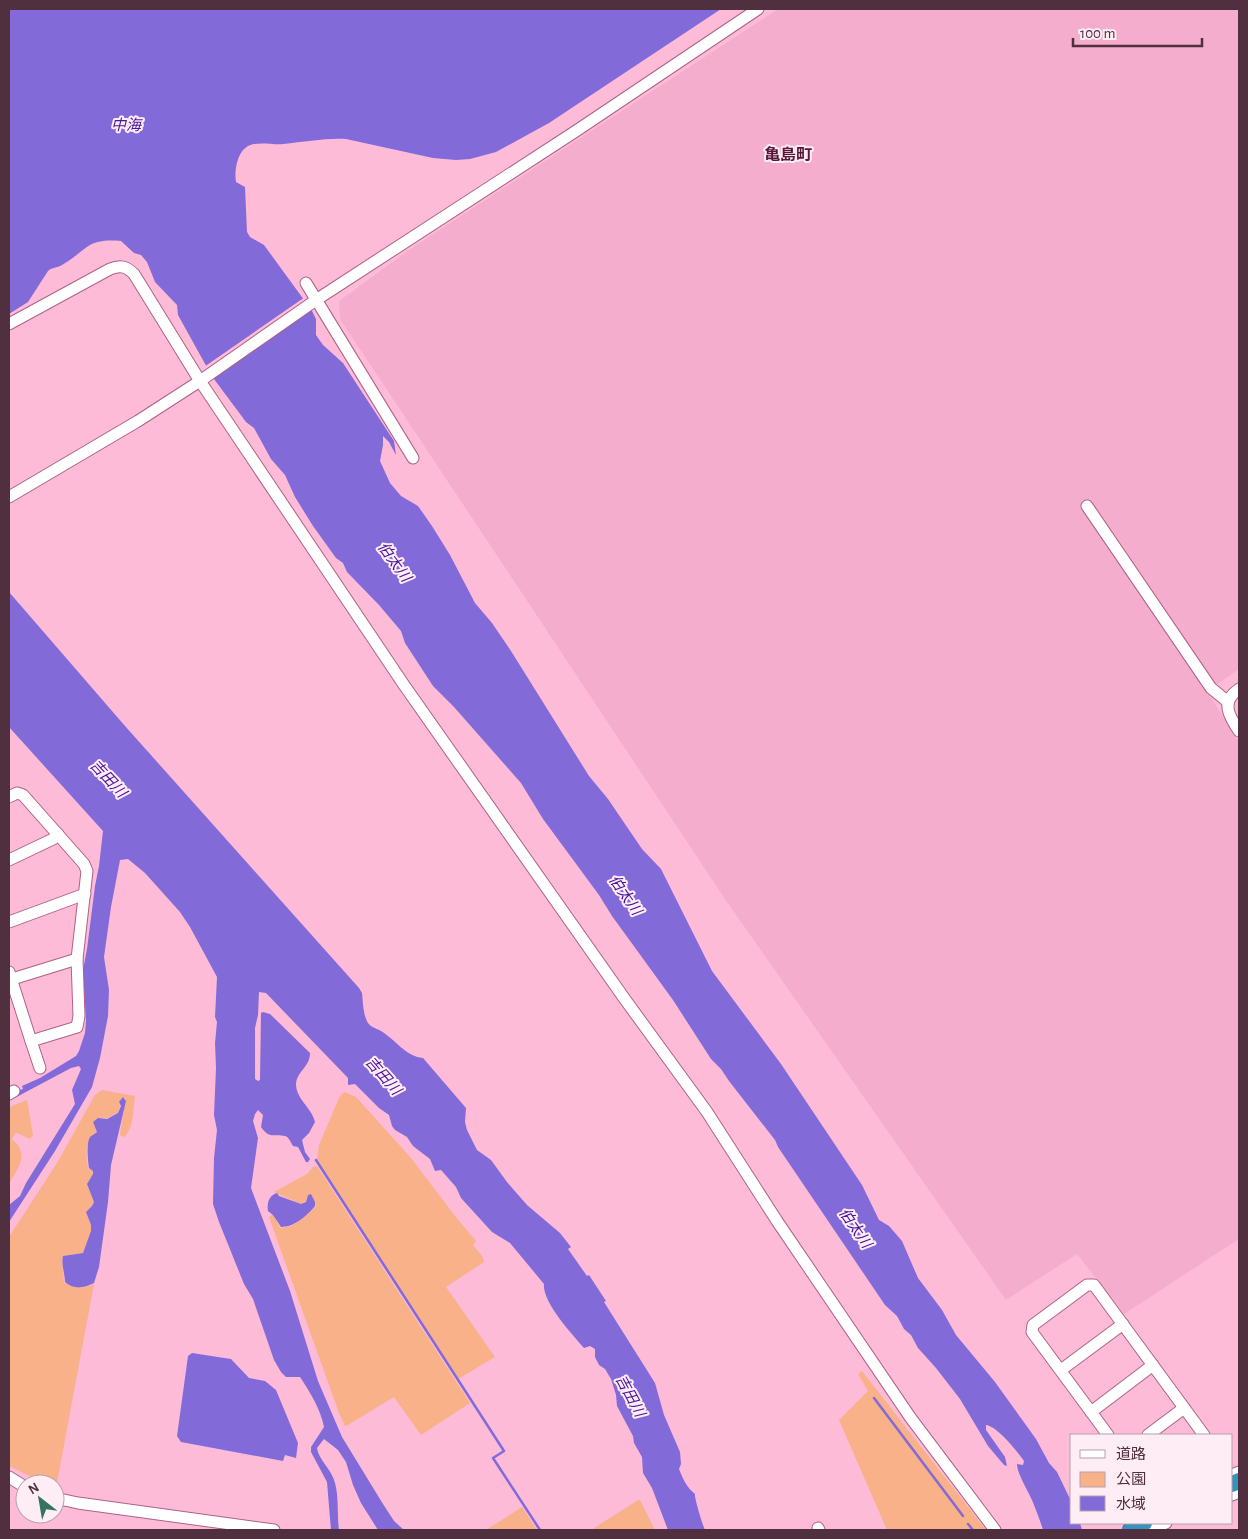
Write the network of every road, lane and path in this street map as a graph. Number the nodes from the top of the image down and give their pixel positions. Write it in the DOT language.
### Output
graph roads {
  1 [pos="758,9"];
  2 [pos="306,283"];
  3 [pos="316,300"];
  4 [pos="9,324"];
  5 [pos="200,380"];
  6 [pos="413,458"];
  7 [pos="9,497"];
  8 [pos="1087,506"];
  9 [pos="1239,689"];
  10 [pos="1228,702"];
  11 [pos="1239,731"];
  12 [pos="9,797"];
  13 [pos="58,834"];
  14 [pos="9,860"];
  15 [pos="85,894"];
  16 [pos="9,922"];
  17 [pos="77,958"];
  18 [pos="10,977"];
  19 [pos="32,1041"];
  20 [pos="40,1068"];
  21 [pos="1123,1324"];
  22 [pos="1153,1365"];
  23 [pos="1060,1370"];
  24 [pos="1184,1408"];
  25 [pos="1091,1412"];
  26 [pos="1107,1434"];
  27 [pos="1149,1434"];
  28 [pos="1201,1434"];
  29 [pos="65,1500"];
  30 [pos="1150,1525"];
  31 [pos="222,1527"];
  32 [pos="274,1530"];
  33 [pos="994,1530"];
  34 [pos="1131,1530"];
  1 -- 3 [label="street"];
  2 -- 3 [label="street"];
  3 -- 5 [label="street"];
  3 -- 6 [label="street"];
  4 -- 5 [label="street"];
  5 -- 7 [label="street"];
  5 -- 33 [label="street"];
  8 -- 10 [label="street"];
  9 -- 10 [label="street"];
  10 -- 11 [label="street"];
  12 -- 13 [label="street"];
  13 -- 14 [label="street"];
  13 -- 15 [label="street"];
  15 -- 16 [label="street"];
  15 -- 17 [label="street"];
  17 -- 18 [label="street"];
  17 -- 19 [label="street"];
  18 -- 19 [label="street"];
  19 -- 20 [label="street"];
  21 -- 22 [label="street"];
  21 -- 23 [label="street"];
  21 -- 23 [label="street"];
  22 -- 24 [label="street"];
  22 -- 25 [label="street"];
  23 -- 25 [label="street"];
  24 -- 27 [label="street"];
  24 -- 28 [label="street"];
  25 -- 26 [label="street"];
  29 -- 31 [label="street"];
  30 -- 34 [label="highway"];
  31 -- 32 [label="street"];
}
